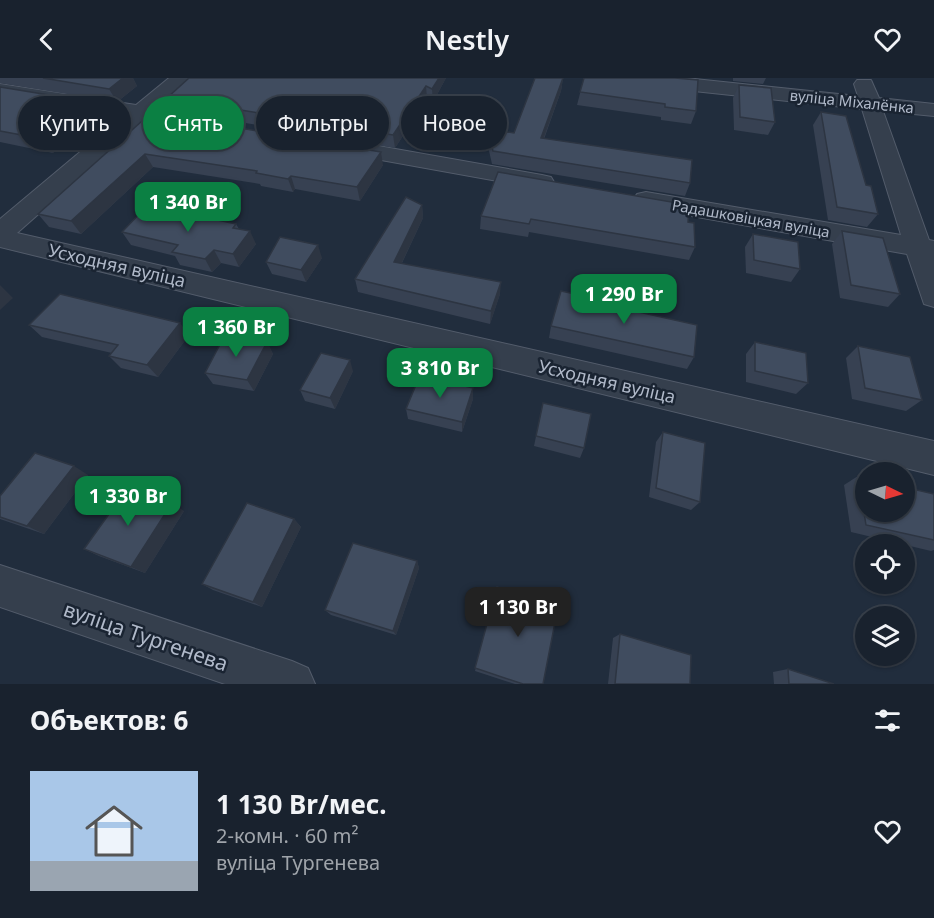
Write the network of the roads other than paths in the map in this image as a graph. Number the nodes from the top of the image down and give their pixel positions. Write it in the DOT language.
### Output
graph roads {
  1 [pos="181,78"];
  2 [pos="628,78"];
  3 [pos="862,78"];
  4 [pos="0,90"];
  5 [pos="871,102"];
  6 [pos="934,110"];
  7 [pos="140,112"];
  8 [pos="143,113"];
  9 [pos="361,150"];
  10 [pos="564,186"];
  11 [pos="622,196"];
  12 [pos="0,233"];
  13 [pos="0,238"];
  14 [pos="926,248"];
  15 [pos="934,296"];
  16 [pos="934,458"];
  17 [pos="0,586"];
  18 [pos="210,673"];
  19 [pos="292,684"];
  1 -- 7 [label="street"];
  2 -- 5 [label="street, вуліца Міхалёнка"];
  3 -- 5 [label="street"];
  4 -- 7 [label="street"];
  5 -- 6 [label="street, вуліца Міхалёнка"];
  5 -- 14 [label="street"];
  7 -- 8 [label="street"];
  7 -- 12 [label="street"];
  9 -- 10 [label="street"];
  11 -- 14 [label="street, Радашковіцкая вуліца"];
  13 -- 16 [label="street, Усходняя вуліца"];
  14 -- 15 [label="street"];
  17 -- 18 [label="street, вуліца Тургенева"];
  18 -- 19 [label="street, вуліца Тургенева"];
}
